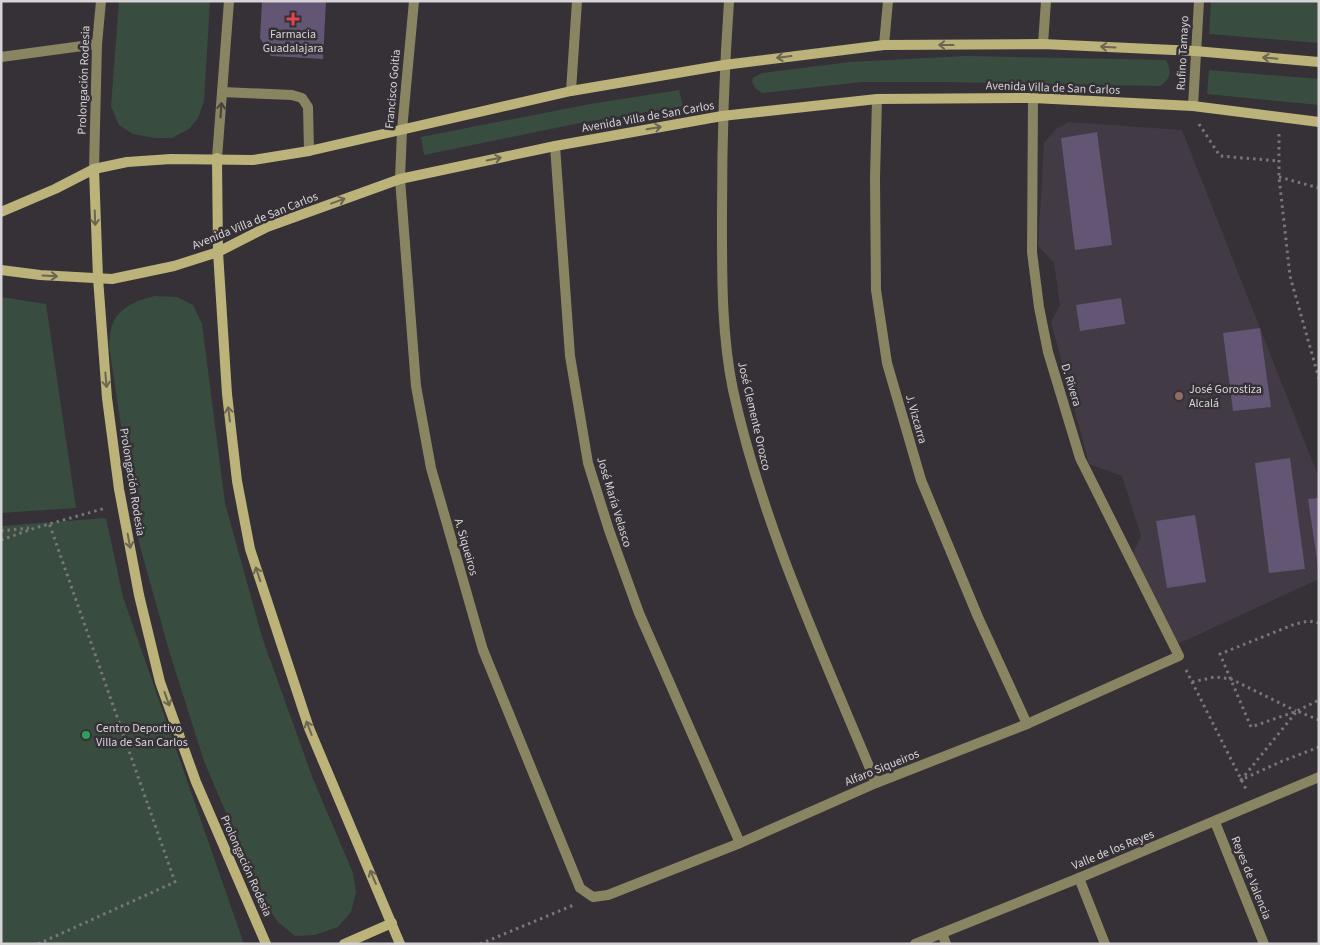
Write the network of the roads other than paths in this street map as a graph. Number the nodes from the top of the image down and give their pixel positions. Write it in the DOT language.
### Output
graph roads {
  1 [pos="101,1"];
  2 [pos="229,1"];
  3 [pos="414,1"];
  4 [pos="577,1"];
  5 [pos="729,1"];
  6 [pos="888,1"];
  7 [pos="1046,1"];
  8 [pos="1199,1"];
  9 [pos="97,44"];
  10 [pos="1043,44"];
  11 [pos="884,45"];
  12 [pos="1195,51"];
  13 [pos="1,58"];
  14 [pos="1319,62"];
  15 [pos="724,65"];
  16 [pos="571,91"];
  17 [pos="222,92"];
  18 [pos="1033,98"];
  19 [pos="877,99"];
  20 [pos="1190,106"];
  21 [pos="722,116"];
  22 [pos="1319,122"];
  23 [pos="402,130"];
  24 [pos="555,146"];
  25 [pos="309,151"];
  26 [pos="217,158"];
  27 [pos="94,169"];
  28 [pos="400,179"];
  29 [pos="1,212"];
  30 [pos="218,252"];
  31 [pos="1,266"];
  32 [pos="1,270"];
  33 [pos="98,278"];
  34 [pos="1179,656"];
  35 [pos="1027,724"];
  36 [pos="1319,777"];
  37 [pos="876,783"];
  38 [pos="1215,822"];
  39 [pos="740,843"];
  40 [pos="1079,878"];
  41 [pos="593,897"];
  42 [pos="392,923"];
  43 [pos="942,933"];
  44 [pos="266,944"];
  45 [pos="344,944"];
  46 [pos="400,944"];
  47 [pos="915,944"];
  48 [pos="946,944"];
  49 [pos="1105,944"];
  50 [pos="1264,944"];
  1 -- 9 [label="street, Prolongación Rodesia"];
  2 -- 17 [label="street"];
  3 -- 23 [label="street, Francisco Goitia"];
  4 -- 16 [label="street"];
  5 -- 15 [label="street, José Clemente Orozco"];
  6 -- 11 [label="street"];
  7 -- 10 [label="street"];
  8 -- 12 [label="street, Rufino Tamayo"];
  9 -- 13 [label="street"];
  9 -- 27 [label="street, Prolongación Rodesia"];
  10 -- 11 [label="street, one-way"];
  12 -- 10 [label="street, one-way"];
  11 -- 15 [label="street, one-way"];
  14 -- 12 [label="street, one-way"];
  12 -- 20 [label="street, Rufino Tamayo"];
  15 -- 16 [label="street"];
  15 -- 21 [label="street, José Clemente Orozco"];
  16 -- 23 [label="street"];
  17 -- 25 [label="street"];
  26 -- 17 [label="street, one-way"];
  18 -- 19 [label="street, Avenida Villa de San Carlos"];
  18 -- 20 [label="street, Avenida Villa de San Carlos"];
  18 -- 34 [label="street, D. Rivera"];
  19 -- 21 [label="street, Avenida Villa de San Carlos"];
  19 -- 35 [label="street, J. Vizcarra"];
  20 -- 22 [label="street, Avenida Villa de San Carlos"];
  24 -- 21 [label="street, Avenida Villa de San Carlos, one-way"];
  21 -- 37 [label="street, José Clemente Orozco"];
  23 -- 25 [label="street"];
  23 -- 28 [label="street, Francisco Goitia"];
  28 -- 24 [label="street, Avenida Villa de San Carlos, one-way"];
  24 -- 39 [label="street, José María Velasco"];
  25 -- 26 [label="street"];
  26 -- 27 [label="street"];
  26 -- 30 [label="street"];
  27 -- 29 [label="street"];
  27 -- 33 [label="street, Prolongación Rodesia, one-way"];
  30 -- 28 [label="street, Avenida Villa de San Carlos, one-way"];
  28 -- 41 [label="street, A. Siqueiros"];
  30 -- 33 [label="street, Avenida Villa de San Carlos"];
  42 -- 30 [label="street, one-way"];
  31 -- 32 [label="street"];
  32 -- 33 [label="street, Avenida Villa de San Carlos, one-way"];
  33 -- 44 [label="street, Prolongación Rodesia, one-way"];
  34 -- 35 [label="street, Alfaro Siqueiros"];
  35 -- 37 [label="street, Alfaro Siqueiros"];
  36 -- 38 [label="street, Valle de los Reyes"];
  37 -- 39 [label="street, Alfaro Siqueiros"];
  38 -- 40 [label="street, Valle de los Reyes"];
  38 -- 50 [label="street, Reyes de Valencia"];
  39 -- 41 [label="street, Alfaro Siqueiros"];
  40 -- 43 [label="street, Valle de los Reyes"];
  40 -- 49 [label="street"];
  42 -- 45 [label="street"];
  42 -- 46 [label="street"];
  43 -- 47 [label="street, Valle de los Reyes"];
  43 -- 48 [label="street"];
}
